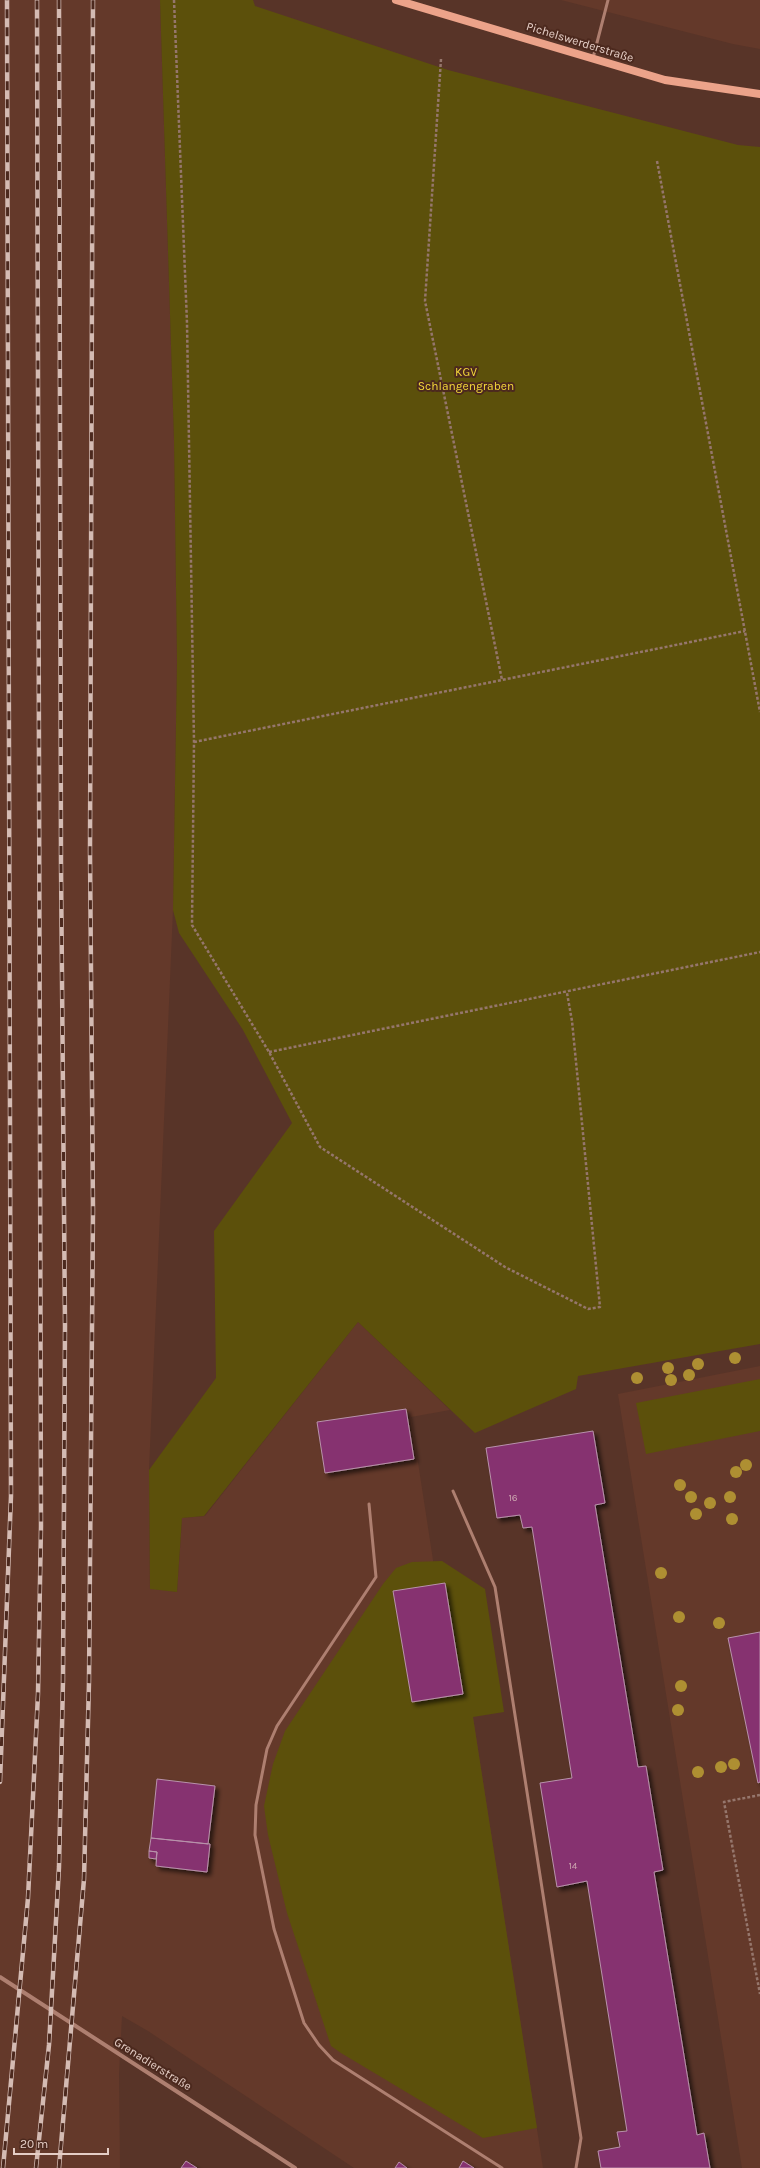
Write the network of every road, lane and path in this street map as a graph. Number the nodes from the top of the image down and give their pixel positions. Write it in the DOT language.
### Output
graph roads {
  1 [pos="174,0"];
  2 [pos="396,0"];
  3 [pos="608,0"];
  4 [pos="441,59"];
  5 [pos="593,59"];
  6 [pos="760,94"];
  7 [pos="657,161"];
  8 [pos="745,631"];
  9 [pos="502,680"];
  10 [pos="760,712"];
  11 [pos="194,742"];
  12 [pos="760,952"];
  13 [pos="567,993"];
  14 [pos="269,1052"];
  15 [pos="453,1491"];
  16 [pos="369,1504"];
  17 [pos="760,1795"];
  18 [pos="0,1977"];
  19 [pos="760,1994"];
  20 [pos="295,2168"];
  21 [pos="502,2168"];
  22 [pos="576,2168"];
  1 -- 11 [label="path"];
  2 -- 5 [label="street, Pichelswerderstraße"];
  3 -- 5 [label="lane"];
  4 -- 9 [label="path"];
  5 -- 6 [label="street, Pichelswerderstraße"];
  7 -- 8 [label="path"];
  8 -- 9 [label="path"];
  8 -- 10 [label="path"];
  9 -- 11 [label="path"];
  11 -- 14 [label="path"];
  12 -- 13 [label="path"];
  13 -- 14 [label="path"];
  13 -- 14 [label="path"];
  15 -- 22 [label="lane"];
  16 -- 21 [label="lane"];
  17 -- 19 [label="path"];
  18 -- 20 [label="street, Grenadierstraße"];
}
